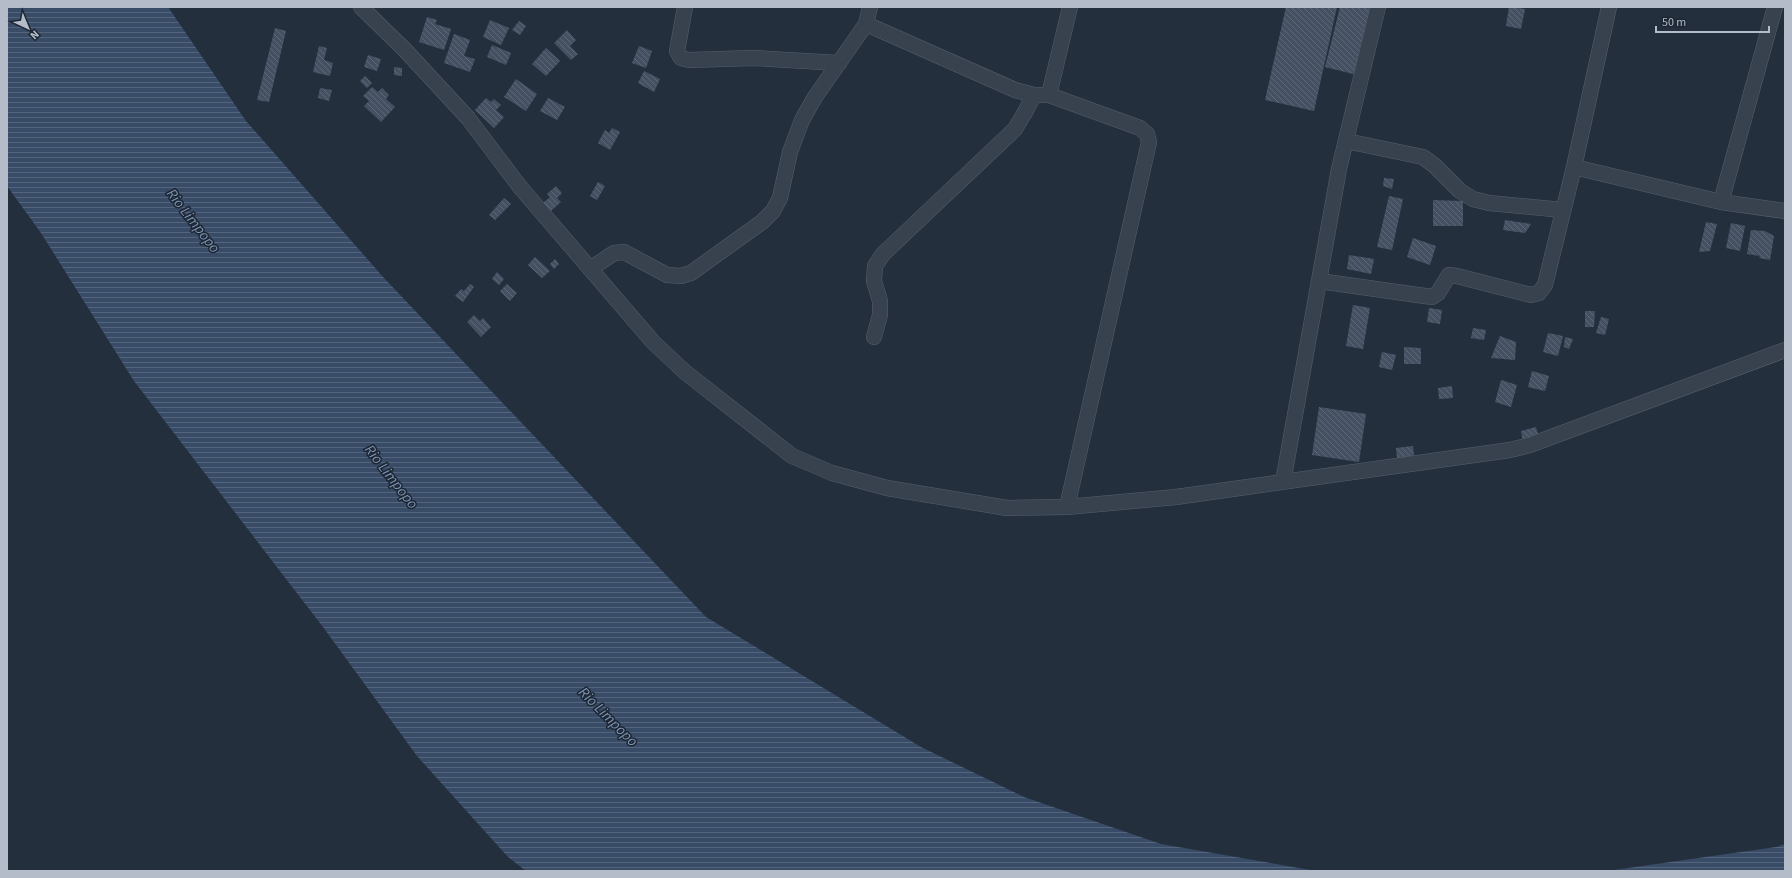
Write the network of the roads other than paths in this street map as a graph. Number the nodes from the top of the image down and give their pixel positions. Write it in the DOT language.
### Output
graph roads {
  1 [pos="362,7"];
  2 [pos="685,7"];
  3 [pos="870,7"];
  4 [pos="1070,7"];
  5 [pos="1378,7"];
  6 [pos="1609,7"];
  7 [pos="1775,7"];
  8 [pos="866,24"];
  9 [pos="839,63"];
  10 [pos="1034,95"];
  11 [pos="1049,95"];
  12 [pos="1346,141"];
  13 [pos="1574,167"];
  14 [pos="1721,202"];
  15 [pos="1564,210"];
  16 [pos="1785,211"];
  17 [pos="590,269"];
  18 [pos="1319,281"];
  19 [pos="874,336"];
  20 [pos="1785,350"];
  21 [pos="1283,482"];
  22 [pos="1067,507"];
  1 -- 17 [label="street"];
  2 -- 9 [label="street"];
  3 -- 8 [label="street"];
  4 -- 11 [label="street"];
  5 -- 12 [label="street"];
  6 -- 13 [label="street"];
  7 -- 14 [label="street"];
  8 -- 9 [label="street"];
  8 -- 10 [label="street"];
  9 -- 17 [label="street"];
  10 -- 11 [label="street"];
  10 -- 19 [label="street"];
  11 -- 22 [label="street"];
  12 -- 15 [label="street"];
  12 -- 18 [label="street"];
  13 -- 14 [label="street"];
  13 -- 15 [label="street"];
  14 -- 16 [label="street"];
  15 -- 18 [label="street"];
  17 -- 22 [label="street"];
  18 -- 21 [label="street"];
  20 -- 21 [label="street"];
  21 -- 22 [label="street"];
}
